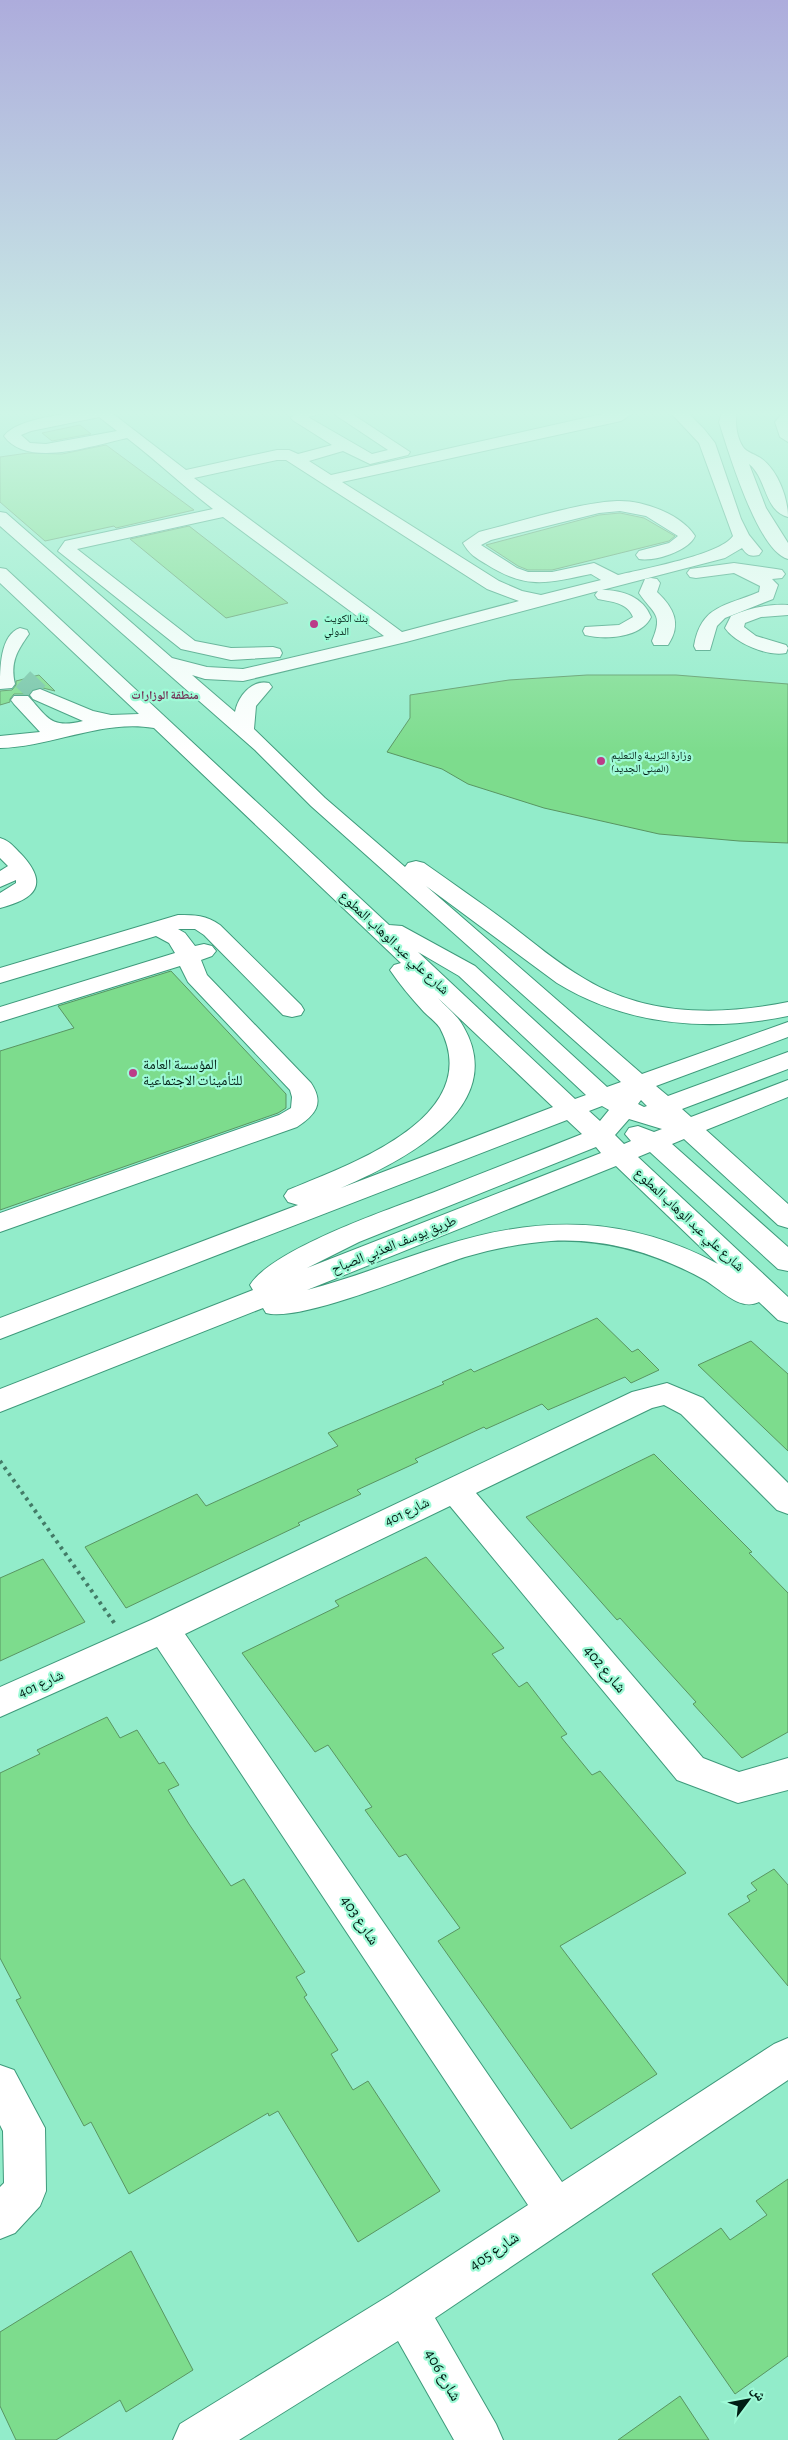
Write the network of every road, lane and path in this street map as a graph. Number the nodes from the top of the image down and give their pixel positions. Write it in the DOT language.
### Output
graph roads {
  1 [pos="9,524"];
  2 [pos="167,524"];
  3 [pos="244,524"];
  4 [pos="396,524"];
  5 [pos="534,524"];
  6 [pos="672,524"];
  7 [pos="737,524"];
  8 [pos="767,524"];
  9 [pos="741,536"];
  10 [pos="719,554"];
  11 [pos="788,554"];
  12 [pos="734,568"];
  13 [pos="0,573"];
  14 [pos="656,576"];
  15 [pos="782,579"];
  16 [pos="610,588"];
  17 [pos="543,601"];
  18 [pos="788,610"];
  19 [pos="41,612"];
  20 [pos="592,632"];
  21 [pos="399,638"];
  22 [pos="661,641"];
  23 [pos="702,646"];
  24 [pos="2,648"];
  25 [pos="779,649"];
  26 [pos="166,660"];
  27 [pos="306,660"];
  28 [pos="243,674"];
  29 [pos="14,681"];
  30 [pos="262,687"];
  31 [pos="40,695"];
  32 [pos="21,700"];
  33 [pos="114,720"];
  34 [pos="162,724"];
  35 [pos="244,730"];
  36 [pos="65,731"];
  37 [pos="0,742"];
  38 [pos="318,802"];
  39 [pos="268,826"];
  40 [pos="0,845"];
  41 [pos="22,868"];
  42 [pos="0,880"];
  43 [pos="0,901"];
  44 [pos="372,921"];
  45 [pos="158,928"];
  46 [pos="226,944"];
  47 [pos="188,956"];
  48 [pos="0,976"];
  49 [pos="34,1004"];
  50 [pos="788,1009"];
  51 [pos="292,1010"];
  52 [pos="0,1015"];
  53 [pos="788,1029"];
  54 [pos="0,1031"];
  55 [pos="788,1060"];
  56 [pos="638,1084"];
  57 [pos="788,1088"];
  58 [pos="571,1110"];
  59 [pos="629,1120"];
  60 [pos="687,1127"];
  61 [pos="619,1155"];
  62 [pos="788,1219"];
  63 [pos="0,1223"];
  64 [pos="788,1262"];
  65 [pos="74,1300"];
  66 [pos="231,1310"];
  67 [pos="788,1313"];
  68 [pos="788,1328"];
  69 [pos="0,1329"];
  70 [pos="0,1401"];
  71 [pos="0,1461"];
  72 [pos="454,1489"];
  73 [pos="788,1502"];
  74 [pos="163,1629"];
  75 [pos="130,1644"];
  76 [pos="0,1703"];
  77 [pos="788,1773"];
  78 [pos="788,2057"];
  79 [pos="0,2084"];
  80 [pos="556,2210"];
  81 [pos="0,2218"];
  82 [pos="406,2311"];
  83 [pos="196,2440"];
  84 [pos="480,2440"];
  1 -- 26 [label="street"];
  2 -- 27 [label="street"];
  3 -- 21 [label="street"];
  4 -- 17 [label="street"];
  5 -- 16 [label="street"];
  6 -- 14 [label="street"];
  7 -- 9 [label="street"];
  8 -- 11 [label="street"];
  9 -- 10 [label="street"];
  9 -- 15 [label="street"];
  10 -- 12 [label="street"];
  10 -- 14 [label="street"];
  12 -- 14 [label="street"];
  12 -- 15 [label="street"];
  12 -- 23 [label="street"];
  13 -- 19 [label="street, شارع علي عبد الوهاب المطوع"];
  14 -- 16 [label="street"];
  14 -- 22 [label="street"];
  16 -- 17 [label="street"];
  16 -- 20 [label="street"];
  16 -- 30 [label="street"];
  17 -- 21 [label="street"];
  18 -- 25 [label="street"];
  19 -- 24 [label="street"];
  19 -- 34 [label="street, شارع علي عبد الوهاب المطوع"];
  21 -- 27 [label="street"];
  24 -- 29 [label="street"];
  26 -- 28 [label="street"];
  26 -- 35 [label="street"];
  27 -- 28 [label="street"];
  28 -- 30 [label="street"];
  30 -- 35 [label="street"];
  31 -- 33 [label="street"];
  32 -- 36 [label="street"];
  33 -- 34 [label="street"];
  33 -- 36 [label="street"];
  34 -- 39 [label="street, شارع علي عبد الوهاب المطوع"];
  35 -- 38 [label="street"];
  36 -- 37 [label="street"];
  38 -- 50 [label="street"];
  38 -- 56 [label="street"];
  39 -- 44 [label="street, شارع علي عبد الوهاب المطوع"];
  39 -- 65 [label="street"];
  40 -- 41 [label="street"];
  41 -- 42 [label="street"];
  41 -- 43 [label="street"];
  44 -- 58 [label="street, شارع علي عبد الوهاب المطوع"];
  44 -- 59 [label="street"];
  45 -- 46 [label="street"];
  45 -- 47 [label="street"];
  45 -- 48 [label="street"];
  46 -- 47 [label="street"];
  46 -- 51 [label="street"];
  47 -- 49 [label="street"];
  47 -- 63 [label="street"];
  49 -- 52 [label="street"];
  49 -- 54 [label="street"];
  53 -- 56 [label="street"];
  55 -- 59 [label="street"];
  56 -- 59 [label="street"];
  57 -- 60 [label="street, طريق يوسف العذبي الصباح"];
  58 -- 59 [label="street, شارع علي عبد الوهاب المطوع"];
  58 -- 59 [label="street, طريق يوسف العذبي الصباح"];
  58 -- 65 [label="street, طريق يوسف العذبي الصباح"];
  59 -- 60 [label="street, طريق يوسف العذبي الصباح"];
  59 -- 61 [label="street, طريق يوسف العذبي الصباح"];
  59 -- 61 [label="street, شارع علي عبد الوهاب المطوع"];
  59 -- 64 [label="street"];
  59 -- 66 [label="street"];
  60 -- 62 [label="street"];
  61 -- 66 [label="street, طريق يوسف العذبي الصباح"];
  61 -- 67 [label="street, شارع علي عبد الوهاب المطوع"];
  65 -- 69 [label="street, طريق يوسف العذبي الصباح"];
  66 -- 68 [label="street"];
  66 -- 70 [label="street, طريق يوسف العذبي الصباح"];
  71 -- 75 [label="path"];
  72 -- 73 [label="street, شارع 401"];
  72 -- 74 [label="street, شارع 401"];
  72 -- 77 [label="street, شارع 402"];
  74 -- 75 [label="street, شارع 401"];
  74 -- 80 [label="street, شارع 403"];
  75 -- 76 [label="street, شارع 401"];
  78 -- 80 [label="street, شارع 405"];
  79 -- 81 [label="street"];
  80 -- 82 [label="street, شارع 405"];
  82 -- 83 [label="street, شارع 405"];
  82 -- 84 [label="street, شارع 406"];
}
